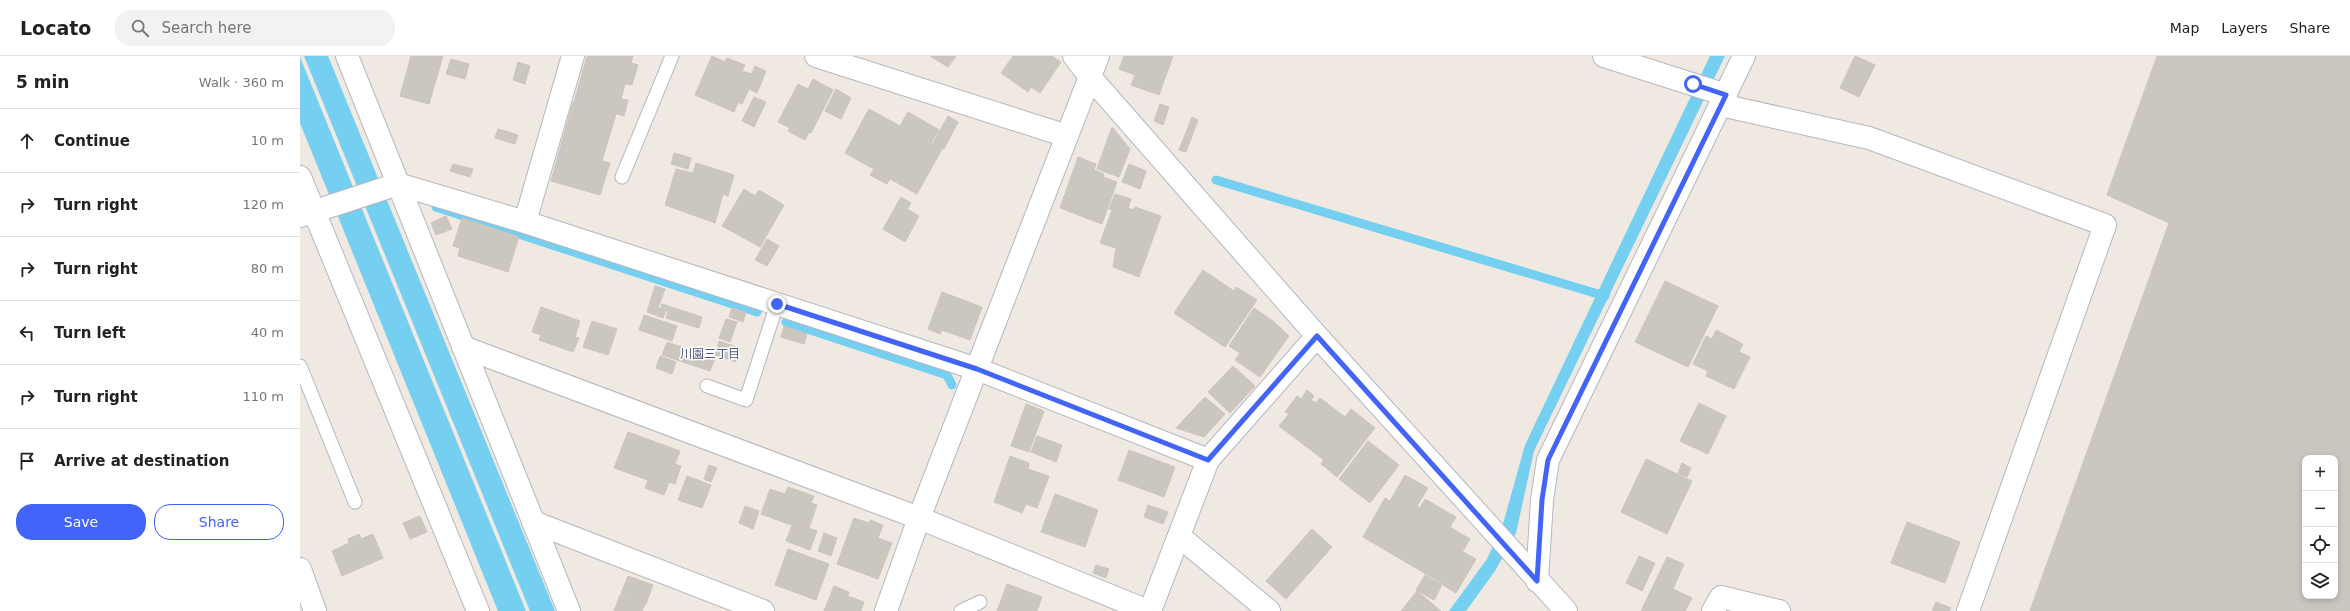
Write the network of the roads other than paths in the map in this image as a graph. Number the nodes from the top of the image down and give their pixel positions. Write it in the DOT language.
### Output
graph roads {
  1 [pos="347,56"];
  2 [pos="672,56"];
  3 [pos="816,56"];
  4 [pos="1074,56"];
  5 [pos="1098,56"];
  6 [pos="1604,56"];
  7 [pos="1744,56"];
  8 [pos="569,57"];
  9 [pos="1090,77"];
  10 [pos="1713,94"];
  11 [pos="1067,136"];
  12 [pos="300,177"];
  13 [pos="622,177"];
  14 [pos="398,184"];
  15 [pos="307,213"];
  16 [pos="525,222"];
  17 [pos="777,304"];
  18 [pos="1317,336"];
  19 [pos="464,347"];
  20 [pos="300,366"];
  21 [pos="977,369"];
  22 [pos="707,386"];
  23 [pos="1208,460"];
  24 [pos="355,502"];
  25 [pos="919,518"];
  26 [pos="533,522"];
  27 [pos="1179,536"];
  28 [pos="300,569"];
  29 [pos="1537,581"];
  30 [pos="980,602"];
  31 [pos="315,611"];
  32 [pos="478,611"];
  33 [pos="569,611"];
  34 [pos="763,611"];
  35 [pos="886,611"];
  36 [pos="961,611"];
  37 [pos="1149,611"];
  38 [pos="1269,611"];
  39 [pos="1566,611"];
  40 [pos="1714,611"];
  41 [pos="1779,611"];
  42 [pos="1968,611"];
  1 -- 14 [label="street"];
  2 -- 13 [label="lane"];
  3 -- 11 [label="street"];
  4 -- 9 [label="street"];
  5 -- 9 [label="street"];
  6 -- 10 [label="street"];
  7 -- 10 [label="street"];
  8 -- 16 [label="street"];
  9 -- 11 [label="street"];
  9 -- 18 [label="street"];
  10 -- 29 [label="street"];
  10 -- 42 [label="street"];
  11 -- 21 [label="street"];
  12 -- 15 [label="street"];
  14 -- 15 [label="street"];
  14 -- 16 [label="street"];
  14 -- 19 [label="street"];
  15 -- 32 [label="street"];
  16 -- 17 [label="street"];
  17 -- 21 [label="street"];
  17 -- 22 [label="lane"];
  18 -- 23 [label="street"];
  18 -- 29 [label="street"];
  19 -- 25 [label="street"];
  19 -- 26 [label="street"];
  20 -- 24 [label="lane"];
  21 -- 23 [label="street"];
  21 -- 25 [label="street"];
  23 -- 27 [label="street"];
  25 -- 35 [label="street"];
  25 -- 37 [label="street"];
  26 -- 33 [label="street"];
  26 -- 34 [label="street"];
  27 -- 37 [label="street"];
  27 -- 38 [label="street"];
  28 -- 31 [label="street"];
  29 -- 39 [label="street"];
  30 -- 36 [label="lane"];
  40 -- 41 [label="street"];
}
